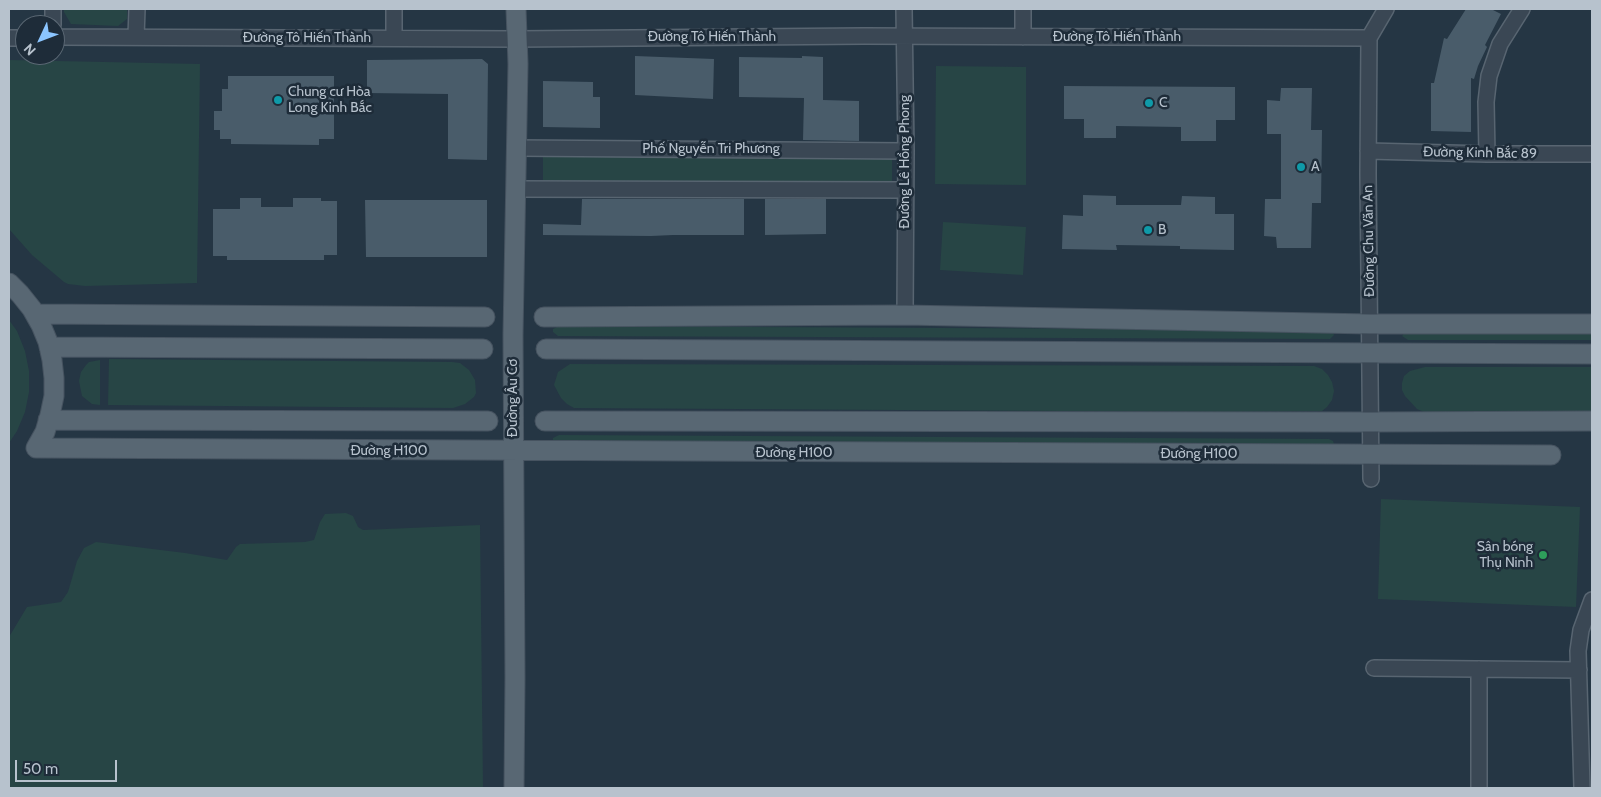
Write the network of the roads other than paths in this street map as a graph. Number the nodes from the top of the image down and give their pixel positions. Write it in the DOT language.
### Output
graph roads {
  1 [pos="137,9"];
  2 [pos="394,9"];
  3 [pos="516,9"];
  4 [pos="904,9"];
  5 [pos="1023,9"];
  6 [pos="1386,9"];
  7 [pos="1522,9"];
  8 [pos="904,36"];
  9 [pos="65,37"];
  10 [pos="394,37"];
  11 [pos="1023,37"];
  12 [pos="136,38"];
  13 [pos="1368,38"];
  14 [pos="517,39"];
  15 [pos="516,148"];
  16 [pos="906,151"];
  17 [pos="1368,151"];
  18 [pos="1487,154"];
  19 [pos="1592,154"];
  20 [pos="516,189"];
  21 [pos="906,190"];
  22 [pos="9,283"];
  23 [pos="35,314"];
  24 [pos="905,315"];
  25 [pos="485,317"];
  26 [pos="544,318"];
  27 [pos="1370,324"];
  28 [pos="1592,324"];
  29 [pos="49,347"];
  30 [pos="483,349"];
  31 [pos="546,349"];
  32 [pos="1370,353"];
  33 [pos="1592,354"];
  34 [pos="48,420"];
  35 [pos="1592,420"];
  36 [pos="488,421"];
  37 [pos="545,421"];
  38 [pos="1371,422"];
  39 [pos="513,451"];
  40 [pos="1371,454"];
  41 [pos="1551,455"];
  42 [pos="1371,479"];
  43 [pos="1592,600"];
  44 [pos="1374,668"];
  45 [pos="1479,669"];
  46 [pos="1578,670"];
  47 [pos="514,788"];
  48 [pos="1479,788"];
  49 [pos="1582,788"];
  1 -- 12 [label="street"];
  2 -- 10 [label="street"];
  3 -- 14 [label="main road, Đường Âu Cơ"];
  4 -- 8 [label="street, Đường Lê Hồng Phong"];
  5 -- 11 [label="street"];
  6 -- 13 [label="street"];
  7 -- 18 [label="street"];
  8 -- 11 [label="street, Đường Tô Hiến Thành"];
  8 -- 14 [label="street, Đường Tô Hiến Thành"];
  8 -- 16 [label="street, Đường Lê Hồng Phong"];
  9 -- 12 [label="street, Đường Tô Hiến Thành"];
  10 -- 12 [label="street, Đường Tô Hiến Thành"];
  10 -- 14 [label="street, Đường Tô Hiến Thành"];
  11 -- 13 [label="street, Đường Tô Hiến Thành"];
  13 -- 17 [label="street, Đường Chu Văn An"];
  14 -- 15 [label="main road, Đường Âu Cơ"];
  15 -- 16 [label="street, Phố Nguyễn Tri Phương"];
  15 -- 20 [label="main road, Đường Âu Cơ"];
  16 -- 21 [label="street, Đường Lê Hồng Phong"];
  17 -- 18 [label="street, Đường Kinh Bắc 89"];
  17 -- 27 [label="street, Đường Chu Văn An"];
  18 -- 19 [label="street, Đường Kinh Bắc 89"];
  20 -- 21 [label="street"];
  20 -- 39 [label="main road, Đường Âu Cơ"];
  21 -- 24 [label="street, Đường Lê Hồng Phong"];
  22 -- 23 [label="main road"];
  23 -- 25 [label="main road"];
  23 -- 29 [label="main road"];
  24 -- 26 [label="main road"];
  24 -- 27 [label="main road"];
  27 -- 28 [label="main road"];
  27 -- 32 [label="street, Đường Chu Văn An"];
  29 -- 30 [label="main road"];
  29 -- 34 [label="main road"];
  31 -- 32 [label="main road"];
  32 -- 33 [label="main road"];
  32 -- 38 [label="street, Đường Chu Văn An"];
  34 -- 36 [label="main road"];
  34 -- 39 [label="main road, Đường H100"];
  35 -- 38 [label="main road"];
  37 -- 38 [label="main road"];
  38 -- 40 [label="street, Đường Chu Văn An"];
  39 -- 40 [label="main road, Đường H100"];
  39 -- 47 [label="main road, Đường Âu Cơ"];
  40 -- 41 [label="main road, Đường H100"];
  40 -- 42 [label="street, Đường Chu Văn An"];
  43 -- 46 [label="street"];
  44 -- 45 [label="street"];
  45 -- 46 [label="street"];
  45 -- 48 [label="street"];
  46 -- 49 [label="street"];
}
